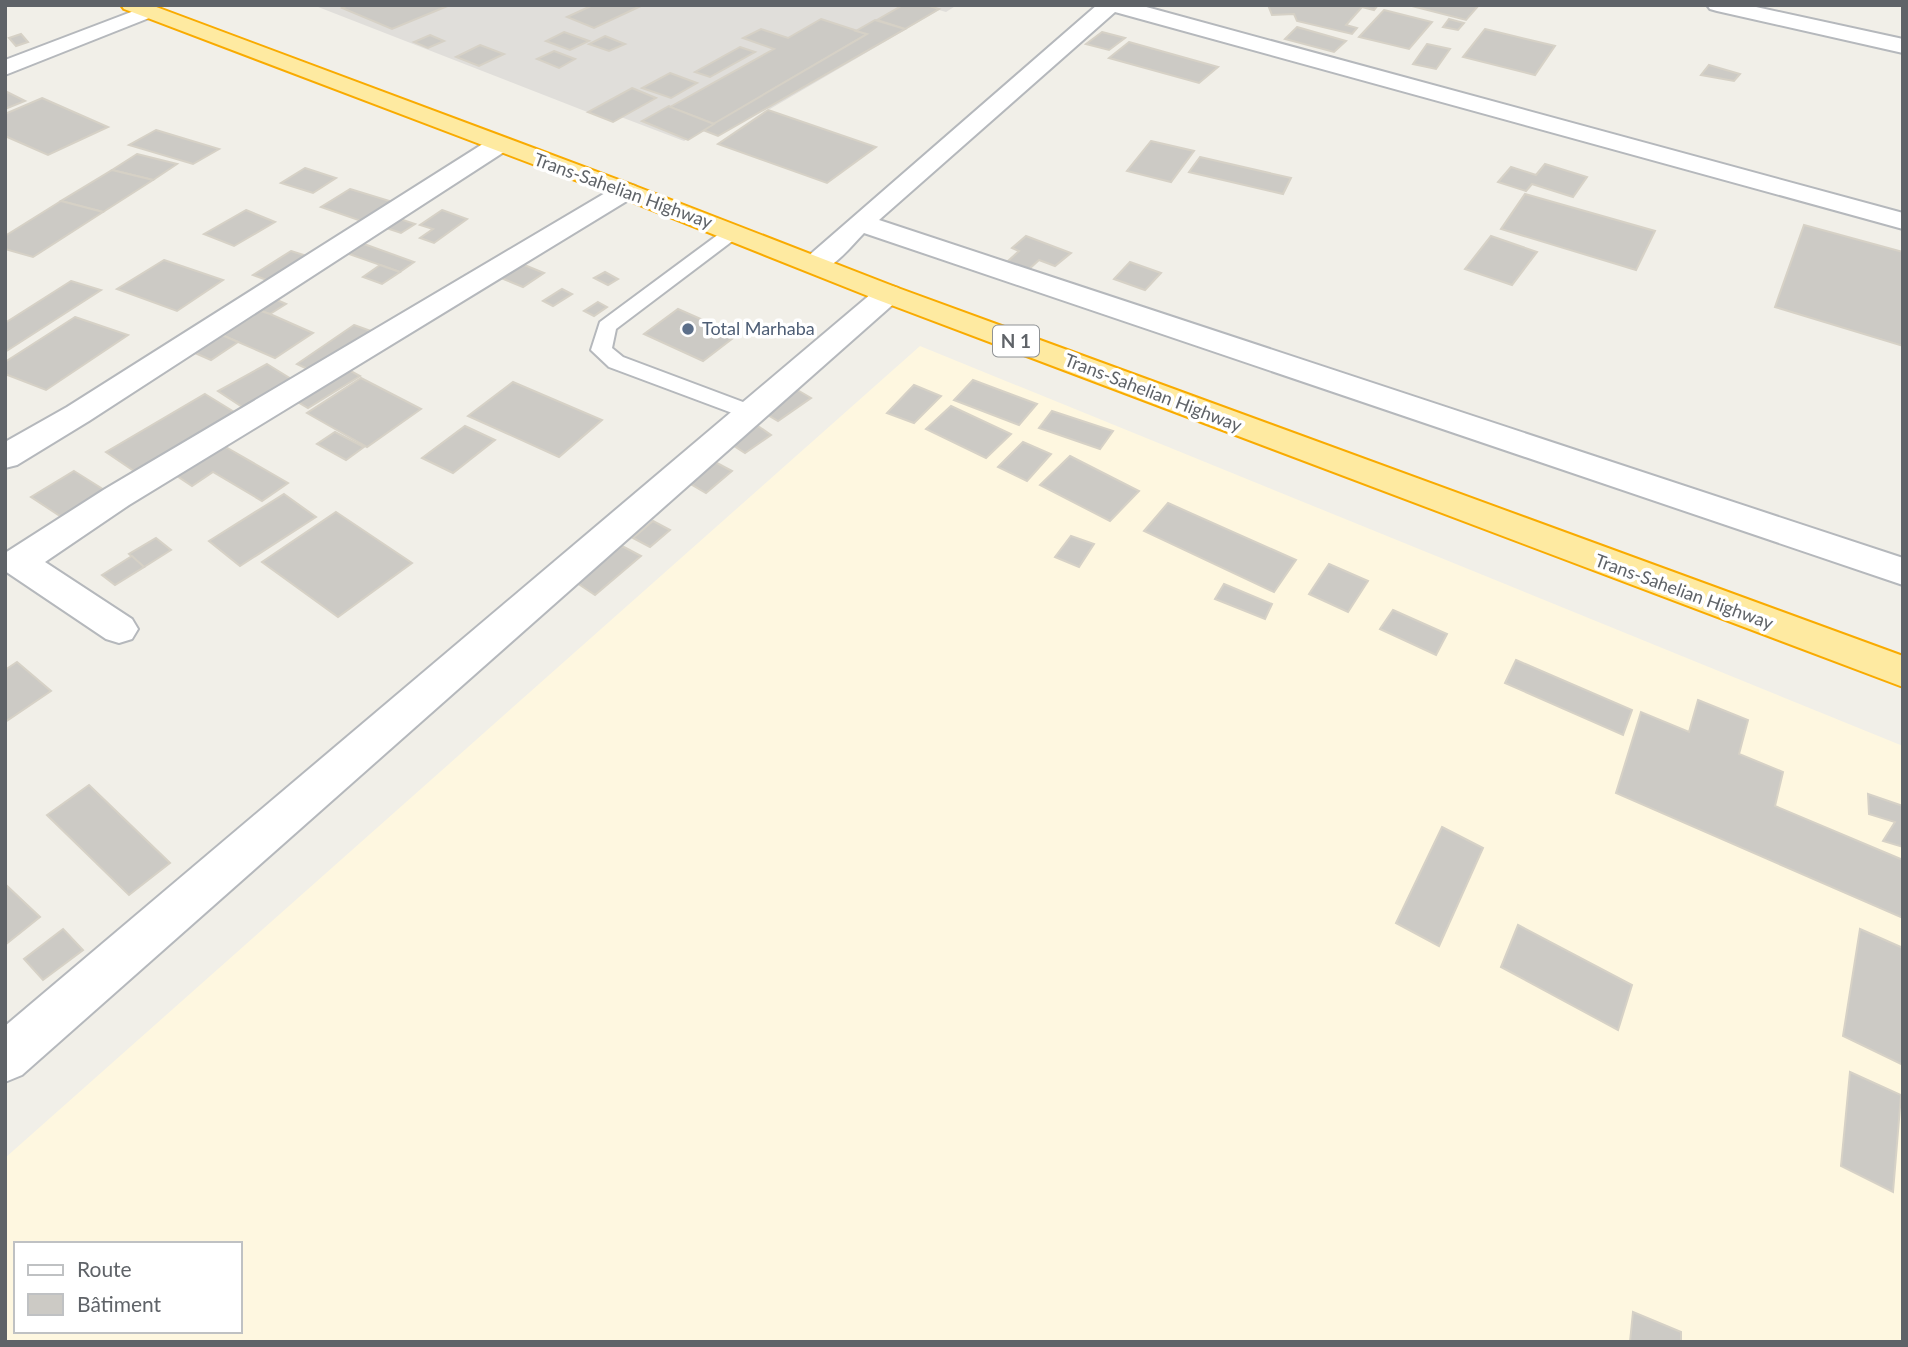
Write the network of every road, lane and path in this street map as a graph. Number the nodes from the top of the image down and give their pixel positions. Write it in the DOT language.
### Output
graph roads {
  1 [pos="1112,5"];
  2 [pos="1717,5"];
  3 [pos="139,8"];
  4 [pos="1903,46"];
  5 [pos="5,68"];
  6 [pos="498,145"];
  7 [pos="626,191"];
  8 [pos="1903,221"];
  9 [pos="860,223"];
  10 [pos="733,232"];
  11 [pos="816,264"];
  12 [pos="888,294"];
  13 [pos="751,412"];
  14 [pos="5,457"];
  15 [pos="1903,572"];
  16 [pos="119,629"];
  17 [pos="1903,672"];
  18 [pos="5,1058"];
  1 -- 8 [label="street"];
  1 -- 9 [label="street"];
  2 -- 4 [label="street"];
  3 -- 5 [label="street"];
  3 -- 6 [label="highway, Trans-Sahelian Highway / N 1"];
  6 -- 7 [label="highway, Trans-Sahelian Highway / N 1"];
  6 -- 14 [label="street"];
  7 -- 10 [label="highway, Trans-Sahelian Highway / N 1"];
  7 -- 16 [label="street"];
  9 -- 11 [label="street"];
  9 -- 15 [label="street"];
  10 -- 11 [label="highway, Trans-Sahelian Highway / N 1"];
  10 -- 13 [label="lane"];
  11 -- 12 [label="highway, Trans-Sahelian Highway / N 1"];
  12 -- 13 [label="street"];
  12 -- 17 [label="highway, Trans-Sahelian Highway / N 1"];
  13 -- 18 [label="street"];
}
